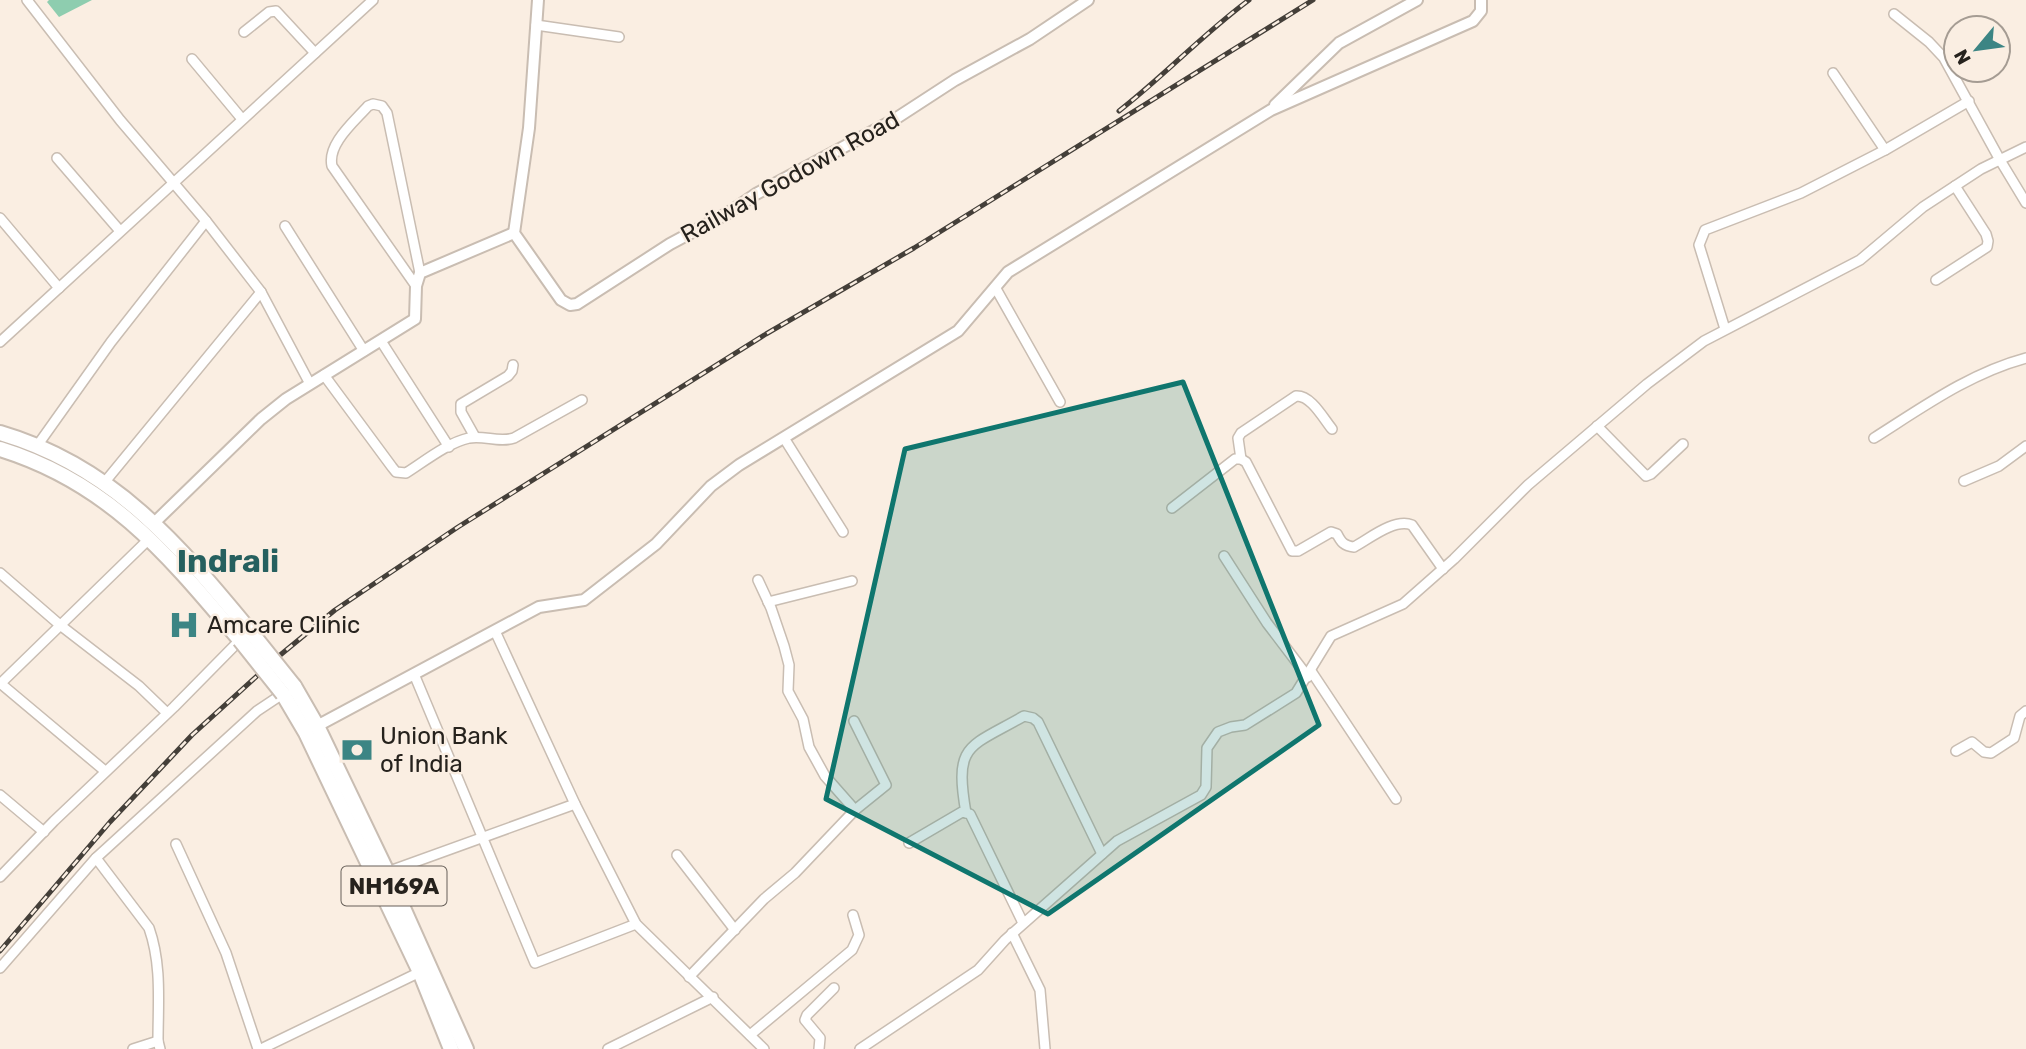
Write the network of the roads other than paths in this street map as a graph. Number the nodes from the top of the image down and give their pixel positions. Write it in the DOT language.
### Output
graph roads {
  1 [pos="27,0"];
  2 [pos="373,0"];
  3 [pos="538,0"];
  4 [pos="1088,0"];
  5 [pos="1417,0"];
  6 [pos="1481,0"];
  7 [pos="1894,14"];
  8 [pos="536,25"];
  9 [pos="244,32"];
  10 [pos="620,37"];
  11 [pos="315,53"];
  12 [pos="192,59"];
  13 [pos="1833,73"];
  14 [pos="1969,101"];
  15 [pos="1271,110"];
  16 [pos="242,119"];
  17 [pos="2026,147"];
  18 [pos="1885,149"];
  19 [pos="57,158"];
  20 [pos="2000,160"];
  21 [pos="172,183"];
  22 [pos="1955,186"];
  23 [pos="2026,203"];
  24 [pos="0,218"];
  25 [pos="206,221"];
  26 [pos="285,226"];
  27 [pos="120,231"];
  28 [pos="514,233"];
  29 [pos="420,273"];
  30 [pos="1936,280"];
  31 [pos="415,286"];
  32 [pos="995,287"];
  33 [pos="59,288"];
  34 [pos="261,292"];
  35 [pos="1726,329"];
  36 [pos="381,341"];
  37 [pos="0,342"];
  38 [pos="364,351"];
  39 [pos="2026,358"];
  40 [pos="513,365"];
  41 [pos="324,375"];
  42 [pos="310,384"];
  43 [pos="582,400"];
  44 [pos="1060,402"];
  45 [pos="1597,426"];
  46 [pos="1332,429"];
  47 [pos="0,433"];
  48 [pos="475,437"];
  49 [pos="784,438"];
  50 [pos="1874,438"];
  51 [pos="1683,444"];
  52 [pos="37,446"];
  53 [pos="2026,446"];
  54 [pos="449,447"];
  55 [pos="0,449"];
  56 [pos="1241,458"];
  57 [pos="66,468"];
  58 [pos="1965,481"];
  59 [pos="104,483"];
  60 [pos="1172,508"];
  61 [pos="154,523"];
  62 [pos="843,532"];
  63 [pos="150,538"];
  64 [pos="1224,556"];
  65 [pos="1443,569"];
  66 [pos="0,573"];
  67 [pos="758,580"];
  68 [pos="852,581"];
  69 [pos="768,602"];
  70 [pos="60,625"];
  71 [pos="495,631"];
  72 [pos="245,636"];
  73 [pos="414,674"];
  74 [pos="1309,674"];
  75 [pos="0,683"];
  76 [pos="288,690"];
  77 [pos="2026,710"];
  78 [pos="167,713"];
  79 [pos="854,721"];
  80 [pos="317,726"];
  81 [pos="1956,751"];
  82 [pos="105,771"];
  83 [pos="0,795"];
  84 [pos="1396,799"];
  85 [pos="575,804"];
  86 [pos="855,810"];
  87 [pos="966,813"];
  88 [pos="44,832"];
  89 [pos="481,837"];
  90 [pos="909,843"];
  91 [pos="176,844"];
  92 [pos="1102,854"];
  93 [pos="677,855"];
  94 [pos="96,858"];
  95 [pos="387,872"];
  96 [pos="0,877"];
  97 [pos="853,915"];
  98 [pos="1023,923"];
  99 [pos="636,924"];
  100 [pos="735,930"];
  101 [pos="1012,933"];
  102 [pos="0,968"];
  103 [pos="420,972"];
  104 [pos="689,977"];
  105 [pos="834,988"];
  106 [pos="713,997"];
  107 [pos="750,1035"];
  108 [pos="159,1045"];
  109 [pos="133,1049"];
  110 [pos="260,1049"];
  111 [pos="451,1049"];
  112 [pos="466,1049"];
  113 [pos="608,1049"];
  114 [pos="764,1049"];
  115 [pos="819,1049"];
  116 [pos="860,1049"];
  117 [pos="1045,1049"];
  1 -- 21 [label="street"];
  2 -- 11 [label="street"];
  3 -- 8 [label="street"];
  4 -- 28 [label="street, Railway Godown Road"];
  5 -- 15 [label="street"];
  6 -- 15 [label="street"];
  7 -- 14 [label="street"];
  8 -- 10 [label="street"];
  8 -- 28 [label="street"];
  9 -- 11 [label="street"];
  11 -- 16 [label="street"];
  12 -- 16 [label="street"];
  13 -- 18 [label="street"];
  14 -- 18 [label="street"];
  14 -- 20 [label="street"];
  15 -- 32 [label="street"];
  16 -- 21 [label="street"];
  17 -- 20 [label="street"];
  18 -- 35 [label="street"];
  19 -- 27 [label="street"];
  20 -- 22 [label="street"];
  20 -- 23 [label="street"];
  21 -- 25 [label="street"];
  21 -- 27 [label="street"];
  22 -- 30 [label="street"];
  22 -- 35 [label="street"];
  24 -- 33 [label="street"];
  25 -- 34 [label="street"];
  25 -- 52 [label="street"];
  26 -- 38 [label="street"];
  27 -- 33 [label="street"];
  28 -- 29 [label="street"];
  29 -- 31 [label="street"];
  29 -- 31 [label="street"];
  31 -- 36 [label="street"];
  32 -- 44 [label="street"];
  32 -- 49 [label="street"];
  33 -- 37 [label="street"];
  34 -- 42 [label="street"];
  34 -- 59 [label="street"];
  35 -- 45 [label="street"];
  36 -- 38 [label="street"];
  36 -- 54 [label="street"];
  38 -- 41 [label="street"];
  39 -- 50 [label="street"];
  40 -- 48 [label="street"];
  41 -- 42 [label="street"];
  41 -- 54 [label="street"];
  42 -- 61 [label="street"];
  43 -- 48 [label="street"];
  45 -- 51 [label="street"];
  45 -- 65 [label="street"];
  46 -- 56 [label="street"];
  47 -- 52 [label="highway, NH169A"];
  48 -- 54 [label="street"];
  49 -- 62 [label="street"];
  49 -- 71 [label="street"];
  52 -- 57 [label="highway, NH169A"];
  53 -- 58 [label="street"];
  55 -- 57 [label="highway, NH169A"];
  56 -- 60 [label="street"];
  56 -- 65 [label="street"];
  57 -- 59 [label="highway, NH169A"];
  57 -- 63 [label="highway, NH169A"];
  59 -- 61 [label="highway, NH169A"];
  61 -- 72 [label="highway, NH169A"];
  63 -- 70 [label="street"];
  63 -- 72 [label="highway, NH169A"];
  64 -- 74 [label="street"];
  65 -- 74 [label="street"];
  66 -- 70 [label="street"];
  67 -- 69 [label="street"];
  68 -- 69 [label="street"];
  69 -- 86 [label="street"];
  70 -- 75 [label="street"];
  70 -- 78 [label="street"];
  71 -- 73 [label="street"];
  71 -- 85 [label="street"];
  72 -- 76 [label="highway, NH169A, bridge"];
  72 -- 78 [label="street"];
  73 -- 80 [label="street"];
  73 -- 89 [label="street"];
  74 -- 84 [label="street"];
  74 -- 92 [label="street"];
  75 -- 82 [label="street"];
  76 -- 80 [label="highway, NH169A"];
  76 -- 94 [label="street"];
  76 -- 103 [label="highway, NH169A"];
  77 -- 81 [label="street"];
  78 -- 82 [label="street"];
  79 -- 86 [label="street"];
  80 -- 95 [label="highway, NH169A"];
  82 -- 88 [label="street"];
  83 -- 88 [label="street"];
  85 -- 89 [label="street"];
  85 -- 99 [label="street"];
  86 -- 100 [label="street"];
  87 -- 90 [label="street"];
  87 -- 92 [label="street"];
  87 -- 98 [label="street"];
  88 -- 96 [label="street"];
  89 -- 95 [label="street"];
  89 -- 99 [label="street"];
  91 -- 110 [label="street"];
  92 -- 98 [label="street"];
  93 -- 100 [label="street"];
  94 -- 102 [label="street"];
  94 -- 108 [label="street"];
  95 -- 112 [label="highway, NH169A"];
  97 -- 107 [label="street"];
  98 -- 101 [label="street"];
  99 -- 104 [label="street"];
  100 -- 104 [label="street"];
  101 -- 116 [label="street"];
  101 -- 117 [label="street"];
  103 -- 110 [label="street"];
  103 -- 111 [label="highway, NH169A"];
  104 -- 106 [label="street"];
  105 -- 115 [label="street"];
  106 -- 107 [label="street"];
  106 -- 113 [label="street"];
  107 -- 114 [label="street"];
  108 -- 109 [label="street"];
}
